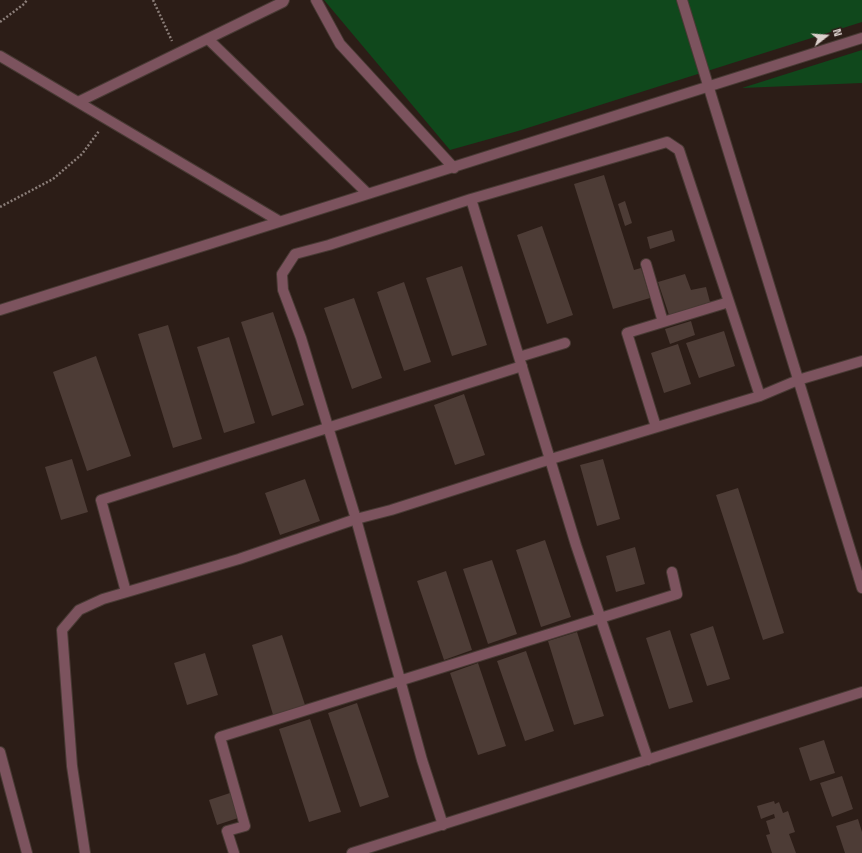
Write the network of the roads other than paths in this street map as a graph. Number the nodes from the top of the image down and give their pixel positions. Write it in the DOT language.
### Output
graph roads {
  1 [pos="316,0"];
  2 [pos="682,0"];
  3 [pos="285,1"];
  4 [pos="862,38"];
  5 [pos="208,39"];
  6 [pos="0,56"];
  7 [pos="708,87"];
  8 [pos="78,102"];
  9 [pos="454,168"];
  10 [pos="367,193"];
  11 [pos="471,199"];
  12 [pos="279,221"];
  13 [pos="646,264"];
  14 [pos="729,302"];
  15 [pos="0,310"];
  16 [pos="663,322"];
  17 [pos="565,343"];
  18 [pos="862,361"];
  19 [pos="521,362"];
  20 [pos="798,380"];
  21 [pos="760,396"];
  22 [pos="656,427"];
  23 [pos="328,428"];
  24 [pos="551,459"];
  25 [pos="356,519"];
  26 [pos="672,572"];
  27 [pos="862,588"];
  28 [pos="126,592"];
  29 [pos="600,619"];
  30 [pos="401,681"];
  31 [pos="862,692"];
  32 [pos="0,752"];
  33 [pos="648,760"];
  34 [pos="443,825"];
  35 [pos="27,853"];
  36 [pos="85,853"];
  37 [pos="234,853"];
  38 [pos="352,853"];
  1 -- 9 [label="street"];
  2 -- 7 [label="street"];
  3 -- 5 [label="street"];
  4 -- 7 [label="street"];
  5 -- 8 [label="street"];
  5 -- 10 [label="street"];
  6 -- 8 [label="street"];
  7 -- 9 [label="street"];
  7 -- 20 [label="street"];
  8 -- 12 [label="street"];
  9 -- 10 [label="street"];
  10 -- 12 [label="street"];
  11 -- 14 [label="street"];
  11 -- 19 [label="street"];
  11 -- 23 [label="street"];
  12 -- 15 [label="street"];
  13 -- 16 [label="street"];
  14 -- 16 [label="street"];
  14 -- 21 [label="street"];
  16 -- 22 [label="street"];
  17 -- 19 [label="street"];
  18 -- 20 [label="street"];
  19 -- 23 [label="street"];
  19 -- 24 [label="street"];
  20 -- 21 [label="street"];
  20 -- 27 [label="street"];
  21 -- 22 [label="street"];
  22 -- 24 [label="street"];
  23 -- 25 [label="street"];
  23 -- 28 [label="street"];
  24 -- 25 [label="street"];
  24 -- 29 [label="street"];
  25 -- 28 [label="street"];
  25 -- 30 [label="street"];
  26 -- 29 [label="street"];
  28 -- 36 [label="street"];
  29 -- 30 [label="street"];
  29 -- 33 [label="street"];
  30 -- 34 [label="street"];
  30 -- 37 [label="street"];
  31 -- 33 [label="street"];
  32 -- 35 [label="street"];
  33 -- 34 [label="street"];
  34 -- 38 [label="street"];
}
